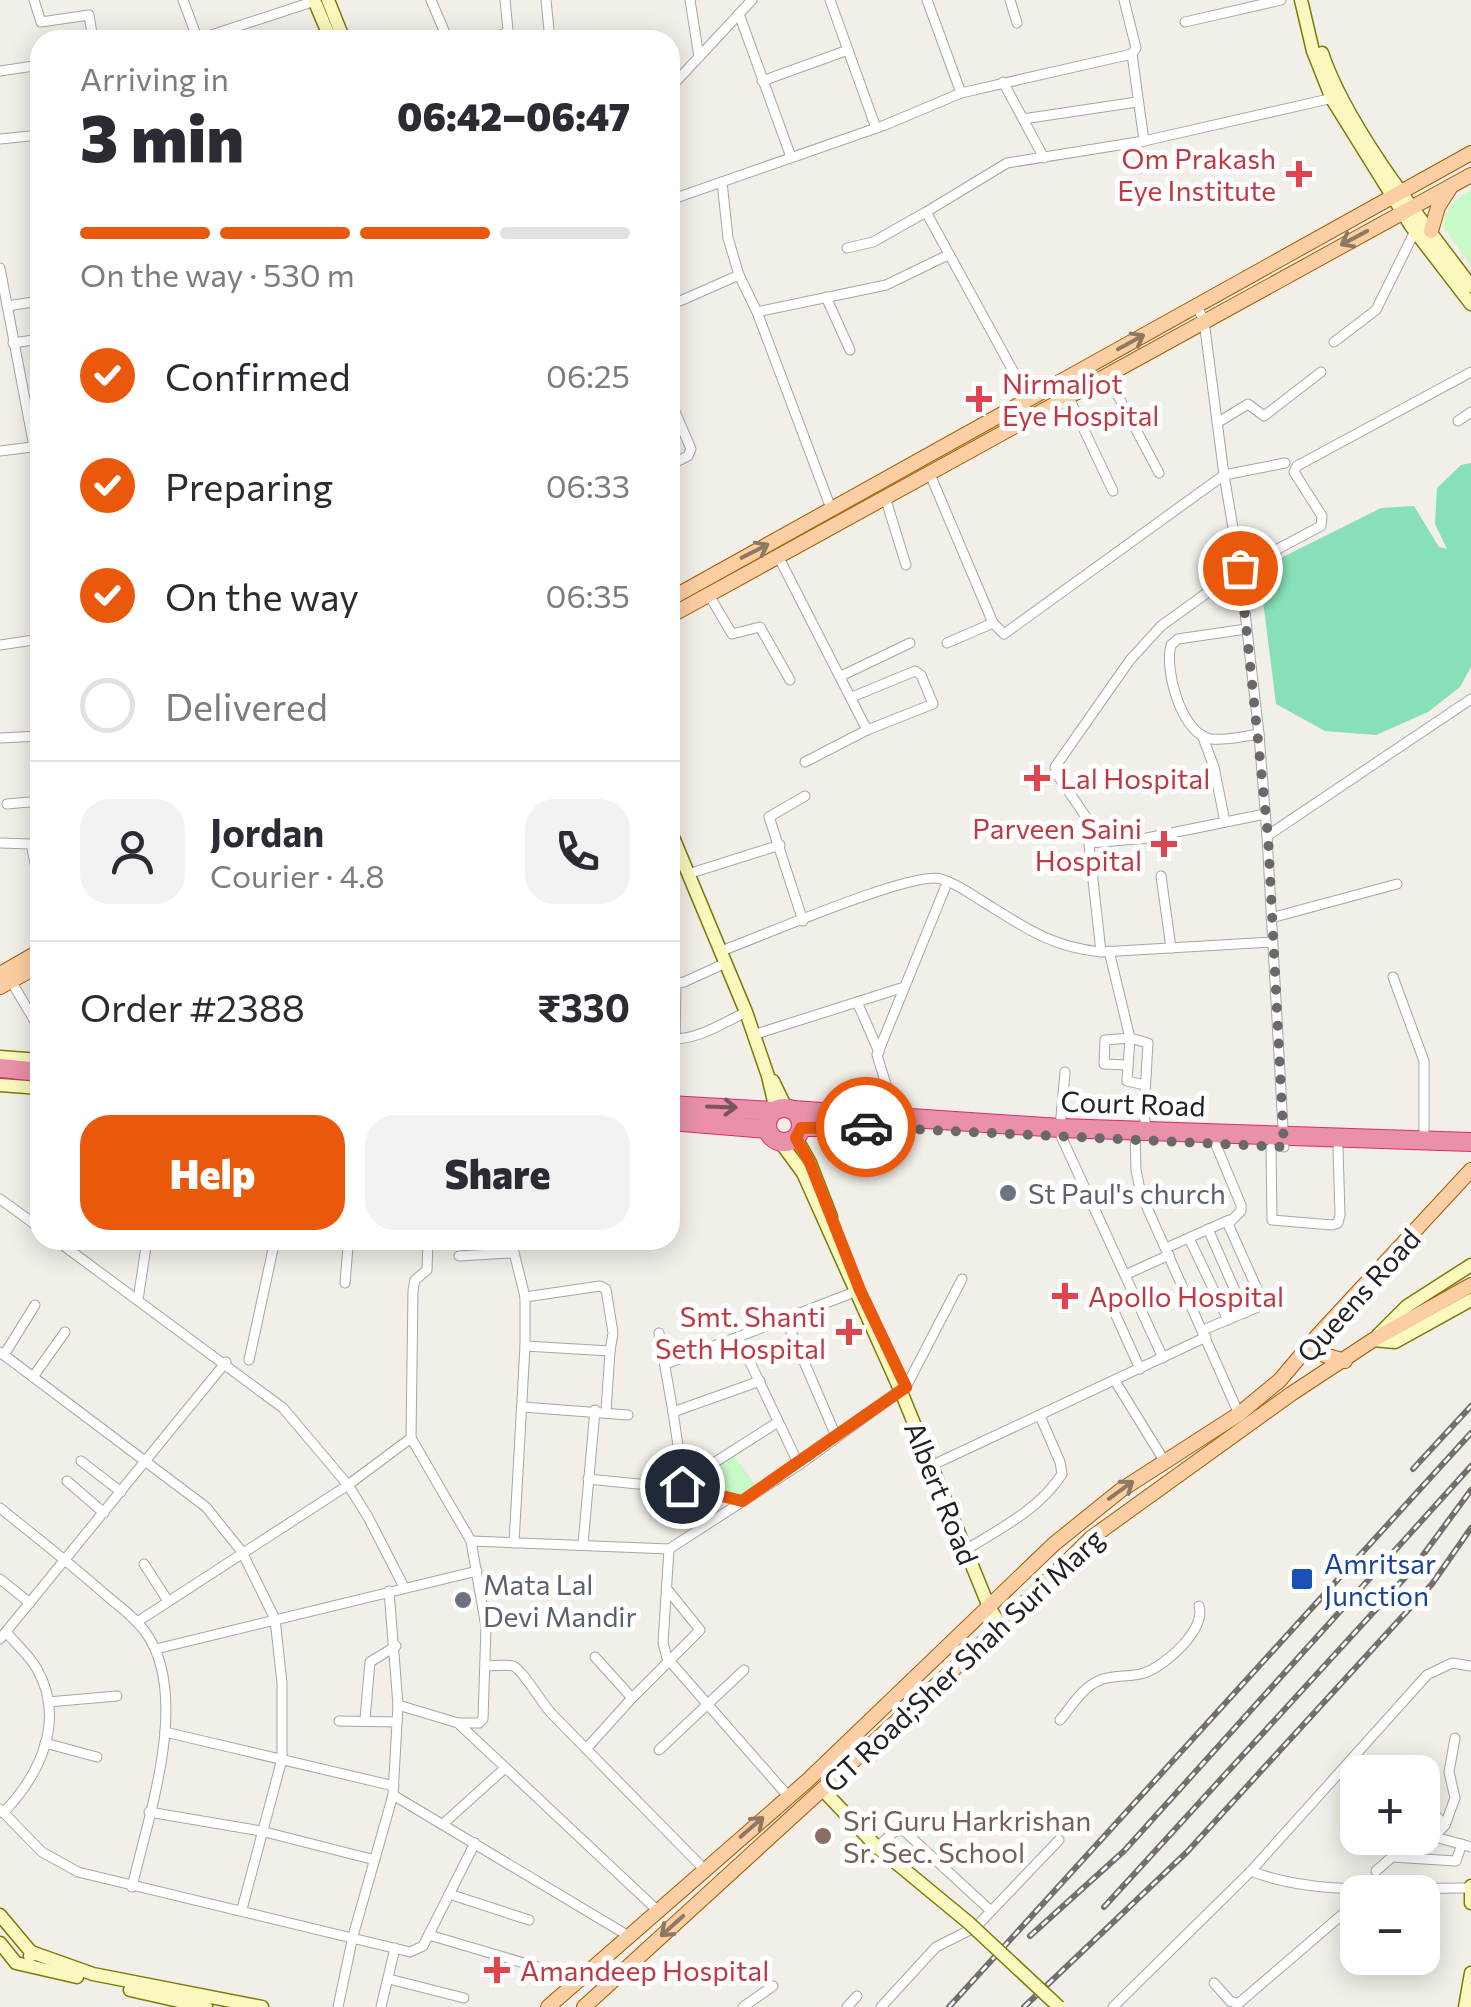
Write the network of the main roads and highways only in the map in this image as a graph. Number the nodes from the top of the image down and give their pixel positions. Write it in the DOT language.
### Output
graph roads {
  1 [pos="315,0"];
  2 [pos="328,0"];
  3 [pos="1301,0"];
  4 [pos="1310,0"];
  5 [pos="327,30"];
  6 [pos="340,30"];
  7 [pos="1337,97"];
  8 [pos="1471,153"];
  9 [pos="1471,174"];
  10 [pos="1454,184"];
  11 [pos="1398,193"];
  12 [pos="1408,209"];
  13 [pos="1431,231"];
  14 [pos="1471,286"];
  15 [pos="1471,304"];
  16 [pos="680,594"];
  17 [pos="680,611"];
  18 [pos="680,854"];
  19 [pos="30,959"];
  20 [pos="30,968"];
  21 [pos="4,980"];
  22 [pos="0,1057"];
  23 [pos="30,1062"];
  24 [pos="30,1065"];
  25 [pos="0,1068"];
  26 [pos="0,1077"];
  27 [pos="30,1079"];
  28 [pos="0,1085"];
  29 [pos="30,1087"];
  30 [pos="680,1106"];
  31 [pos="680,1121"];
  32 [pos="784,1122"];
  33 [pos="1060,1132"];
  34 [pos="1139,1134"];
  35 [pos="1471,1142"];
  36 [pos="1280,1144"];
  37 [pos="1471,1152"];
  38 [pos="1471,1170"];
  39 [pos="1471,1265"];
  40 [pos="1471,1285"];
  41 [pos="1471,1300"];
  42 [pos="1319,1334"];
  43 [pos="1373,1340"];
  44 [pos="1345,1361"];
  45 [pos="1280,1380"];
  46 [pos="903,1389"];
  47 [pos="1291,1394"];
  48 [pos="1239,1414"];
  49 [pos="992,1604"];
  50 [pos="1004,1623"];
  51 [pos="822,1789"];
  52 [pos="1470,1887"];
  53 [pos="1471,1903"];
  54 [pos="0,1915"];
  55 [pos="965,1924"];
  56 [pos="16,1936"];
  57 [pos="1,1949"];
  58 [pos="25,1960"];
  59 [pos="1471,1973"];
  60 [pos="201,2006"];
  61 [pos="262,2007"];
  62 [pos="548,2007"];
  63 [pos="584,2007"];
  64 [pos="1049,2007"];
  65 [pos="1060,2007"];
  66 [pos="1466,2007"];
  1 -- 5 [label="main road"];
  2 -- 6 [label="main road"];
  3 -- 7 [label="main road"];
  4 -- 7 [label="main road"];
  7 -- 11 [label="main road"];
  8 -- 11 [label="main road"];
  9 -- 10 [label="main road"];
  10 -- 12 [label="main road"];
  10 -- 13 [label="main road"];
  11 -- 12 [label="main road"];
  16 -- 11 [label="main road, one-way"];
  12 -- 13 [label="main road"];
  12 -- 15 [label="main road"];
  12 -- 17 [label="main road, one-way"];
  13 -- 14 [label="main road"];
  18 -- 32 [label="main road, Albert Road"];
  19 -- 21 [label="main road"];
  20 -- 21 [label="main road"];
  22 -- 23 [label="main road"];
  24 -- 25 [label="highway"];
  26 -- 27 [label="highway"];
  28 -- 29 [label="main road"];
  30 -- 32 [label="highway, one-way"];
  31 -- 32 [label="highway"];
  32 -- 33 [label="highway, Court Road"];
  32 -- 33 [label="highway, Court Road"];
  32 -- 46 [label="main road, Albert Road"];
  33 -- 34 [label="highway, Court Road"];
  34 -- 36 [label="highway, Court Road"];
  34 -- 36 [label="highway, Court Road"];
  35 -- 36 [label="highway, Court Road"];
  36 -- 37 [label="highway, Court Road"];
  38 -- 42 [label="main road, Queens Road"];
  39 -- 43 [label="main road"];
  40 -- 43 [label="main road, GT Road;Sher Shah Suri Marg"];
  41 -- 43 [label="main road"];
  42 -- 44 [label="main road"];
  42 -- 45 [label="main road, Queens Road"];
  43 -- 44 [label="main road, GT Road;Sher Shah Suri Marg"];
  44 -- 47 [label="main road, GT Road;Sher Shah Suri Marg"];
  45 -- 47 [label="main road"];
  45 -- 48 [label="main road, Queens Road"];
  46 -- 49 [label="main road, Albert Road"];
  46 -- 49 [label="main road, Albert Road"];
  47 -- 50 [label="main road, GT Road;Sher Shah Suri Marg"];
  49 -- 48 [label="main road, GT Road;Sher Shah Suri Marg, one-way"];
  49 -- 50 [label="main road, Albert Road"];
  62 -- 49 [label="main road, GT Road;Sher Shah Suri Marg, one-way"];
  50 -- 51 [label="main road, GT Road;Sher Shah Suri Marg"];
  51 -- 55 [label="main road"];
  51 -- 63 [label="main road, GT Road;Sher Shah Suri Marg, one-way"];
  52 -- 53 [label="main road"];
  54 -- 56 [label="main road"];
  55 -- 64 [label="main road, bridge"];
  55 -- 65 [label="main road, bridge"];
  56 -- 57 [label="main road"];
  56 -- 58 [label="main road"];
  57 -- 58 [label="main road"];
  58 -- 60 [label="main road"];
  58 -- 61 [label="main road"];
  59 -- 66 [label="main road"];
}
